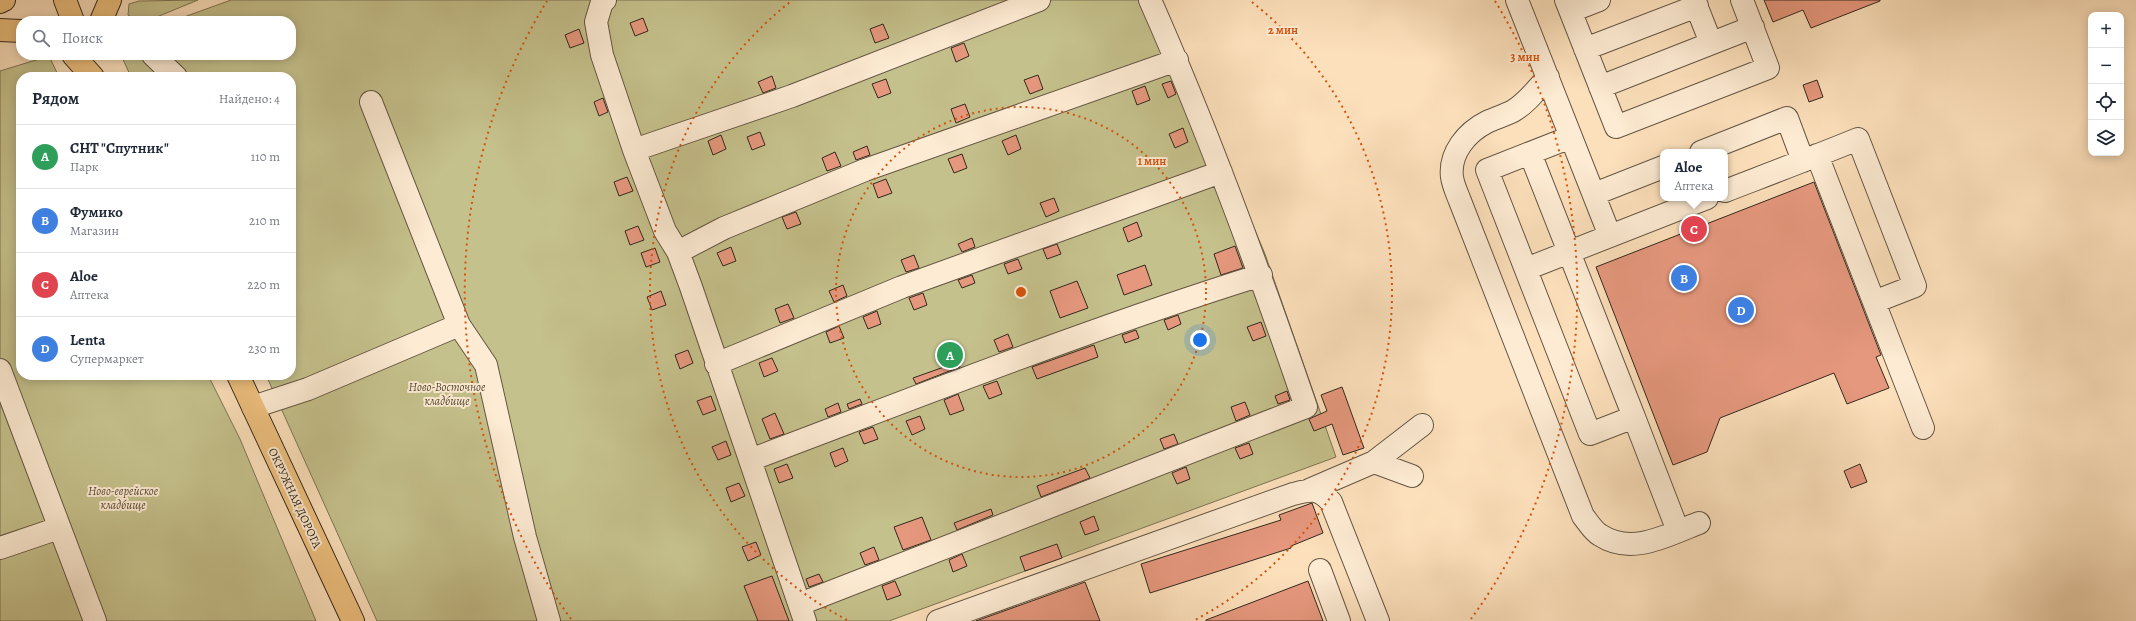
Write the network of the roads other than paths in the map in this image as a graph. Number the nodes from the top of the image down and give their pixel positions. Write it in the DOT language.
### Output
graph roads {
  1 [pos="4,0"];
  2 [pos="65,0"];
  3 [pos="110,0"];
  4 [pos="605,0"];
  5 [pos="1038,0"];
  6 [pos="1150,0"];
  7 [pos="1518,0"];
  8 [pos="1527,0"];
  9 [pos="1599,0"];
  10 [pos="1742,0"];
  11 [pos="0,2"];
  12 [pos="1696,3"];
  13 [pos="1568,6"];
  14 [pos="71,16"];
  15 [pos="103,16"];
  16 [pos="1753,27"];
  17 [pos="0,30"];
  18 [pos="16,31"];
  19 [pos="1712,43"];
  20 [pos="1585,49"];
  21 [pos="78,60"];
  22 [pos="89,60"];
  23 [pos="96,60"];
  24 [pos="158,60"];
  25 [pos="1177,60"];
  26 [pos="91,72"];
  27 [pos="94,72"];
  28 [pos="96,72"];
  29 [pos="171,72"];
  30 [pos="1548,77"];
  31 [pos="1600,87"];
  32 [pos="371,102"];
  33 [pos="1571,137"];
  34 [pos="1709,149"];
  35 [pos="634,150"];
  36 [pos="1530,153"];
  37 [pos="1810,158"];
  38 [pos="1660,168"];
  39 [pos="1221,172"];
  40 [pos="1728,190"];
  41 [pos="1602,191"];
  42 [pos="1700,201"];
  43 [pos="1614,234"];
  44 [pos="678,252"];
  45 [pos="1569,252"];
  46 [pos="1526,269"];
  47 [pos="1261,275"];
  48 [pos="1874,302"];
  49 [pos="459,325"];
  50 [pos="716,364"];
  51 [pos="0,370"];
  52 [pos="240,380"];
  53 [pos="253,407"];
  54 [pos="1634,417"];
  55 [pos="1422,425"];
  56 [pos="1923,428"];
  57 [pos="750,460"];
  58 [pos="1374,462"];
  59 [pos="1412,476"];
  60 [pos="1309,490"];
  61 [pos="1699,523"];
  62 [pos="59,528"];
  63 [pos="1678,531"];
  64 [pos="0,548"];
  65 [pos="1320,570"];
  66 [pos="803,613"];
  67 [pos="95,621"];
  68 [pos="353,621"];
  69 [pos="549,621"];
  70 [pos="938,621"];
  71 [pos="1340,621"];
  72 [pos="1378,621"];
  1 -- 11 [label="main road"];
  2 -- 14 [label="main road"];
  3 -- 15 [label="main road"];
  4 -- 35 [label="street"];
  5 -- 35 [label="street"];
  6 -- 25 [label="street"];
  7 -- 30 [label="street"];
  8 -- 41 [label="street"];
  9 -- 13 [label="street"];
  10 -- 16 [label="street"];
  12 -- 19 [label="street"];
  12 -- 20 [label="street"];
  13 -- 20 [label="street"];
  16 -- 19 [label="street"];
  16 -- 31 [label="street"];
  17 -- 18 [label="main road"];
  19 -- 31 [label="street"];
  20 -- 31 [label="street"];
  21 -- 26 [label="main road"];
  22 -- 27 [label="main road"];
  23 -- 28 [label="main road"];
  24 -- 29 [label="street"];
  25 -- 39 [label="street"];
  25 -- 44 [label="street"];
  30 -- 33 [label="street"];
  30 -- 63 [label="street"];
  32 -- 49 [label="street"];
  33 -- 36 [label="street"];
  33 -- 43 [label="street"];
  34 -- 37 [label="street"];
  35 -- 44 [label="street"];
  36 -- 45 [label="street"];
  36 -- 46 [label="street"];
  37 -- 40 [label="street"];
  37 -- 48 [label="street"];
  37 -- 48 [label="street"];
  38 -- 41 [label="street"];
  39 -- 47 [label="street"];
  39 -- 50 [label="street"];
  41 -- 43 [label="street"];
  42 -- 43 [label="street"];
  43 -- 45 [label="street"];
  44 -- 50 [label="street"];
  45 -- 46 [label="street"];
  45 -- 54 [label="street"];
  46 -- 54 [label="street"];
  47 -- 57 [label="street"];
  47 -- 66 [label="street"];
  48 -- 56 [label="street"];
  49 -- 53 [label="street"];
  49 -- 69 [label="street"];
  50 -- 57 [label="street"];
  51 -- 62 [label="street"];
  52 -- 53 [label="main road, ОКРУЖНАЯ ДОРОГА"];
  53 -- 68 [label="main road, ОКРУЖНАЯ ДОРОГА"];
  54 -- 63 [label="street"];
  55 -- 58 [label="street"];
  57 -- 66 [label="street"];
  58 -- 59 [label="street"];
  58 -- 60 [label="street"];
  60 -- 70 [label="street"];
  60 -- 72 [label="street"];
  61 -- 63 [label="street"];
  62 -- 64 [label="street"];
  62 -- 67 [label="street"];
  65 -- 71 [label="street"];
}
